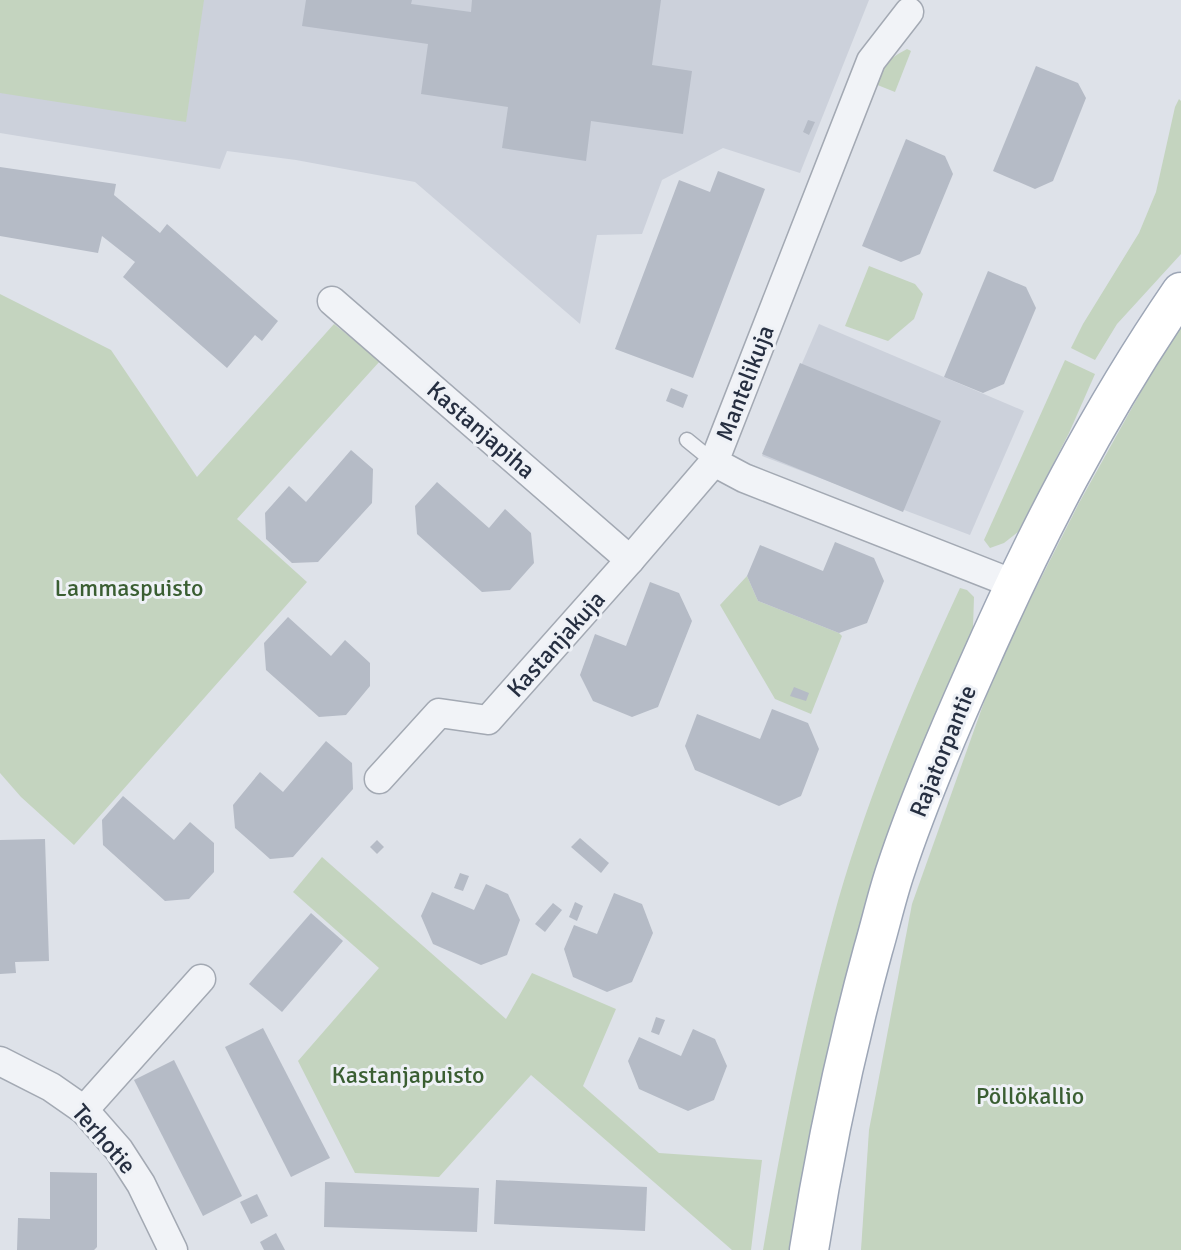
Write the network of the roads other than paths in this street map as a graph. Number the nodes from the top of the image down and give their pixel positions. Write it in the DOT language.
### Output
graph roads {
  1 [pos="909,12"];
  2 [pos="1181,292"];
  3 [pos="332,301"];
  4 [pos="687,440"];
  5 [pos="714,462"];
  6 [pos="630,560"];
  7 [pos="1014,584"];
  8 [pos="379,779"];
  9 [pos="201,979"];
  10 [pos="0,1061"];
  11 [pos="84,1110"];
  12 [pos="173,1250"];
  13 [pos="809,1250"];
  1 -- 5 [label="street, Mantelikuja"];
  2 -- 7 [label="main road, Rajatorpantie"];
  3 -- 6 [label="street, Kastanjapiha"];
  4 -- 5 [label="lane"];
  5 -- 6 [label="street, Kastanjakuja"];
  5 -- 7 [label="street, Mantelikuja"];
  6 -- 8 [label="street, Kastanjakuja"];
  7 -- 13 [label="main road, Rajatorpantie"];
  9 -- 11 [label="street"];
  10 -- 11 [label="street, Terhotie"];
  11 -- 12 [label="street, Terhotie"];
}
